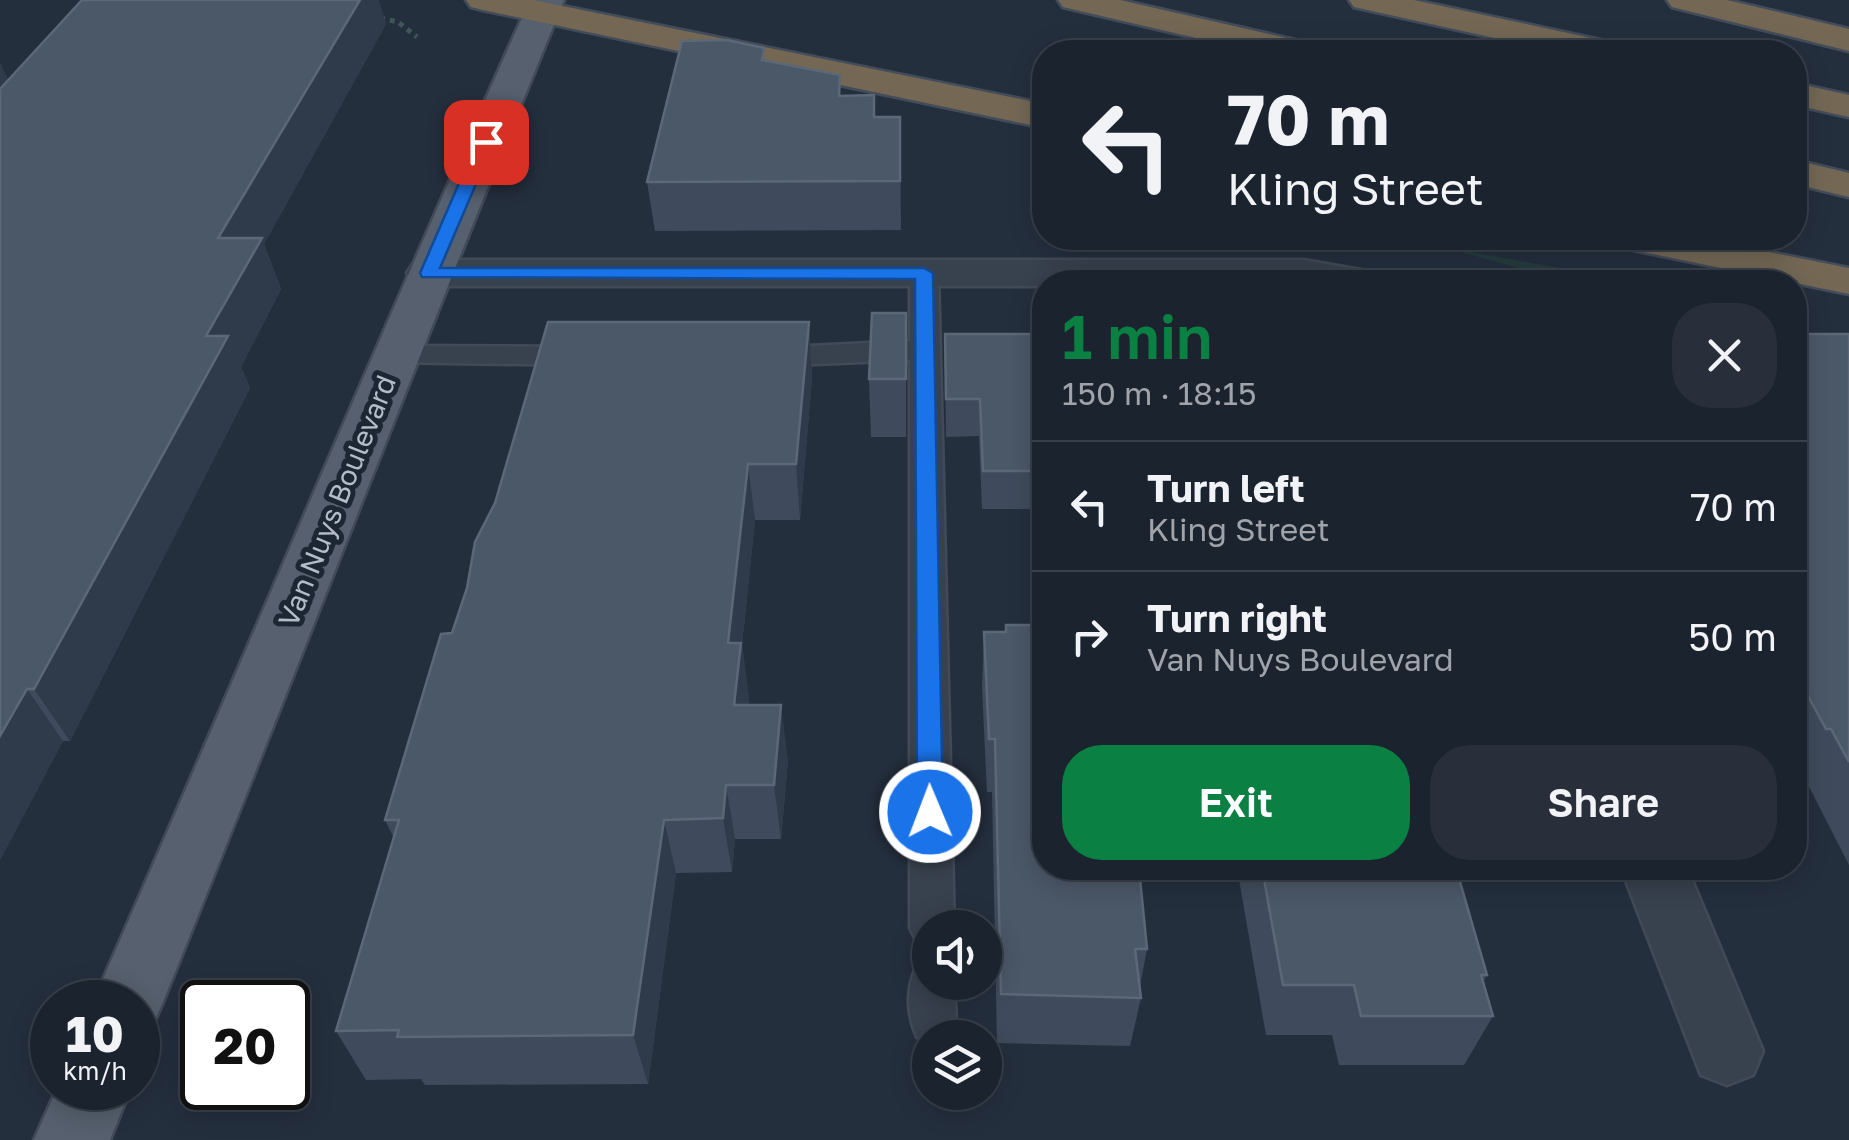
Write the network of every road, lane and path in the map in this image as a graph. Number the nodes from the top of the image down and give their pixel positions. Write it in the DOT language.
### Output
graph roads {
  1 [pos="484,0"];
  2 [pos="1075,0"];
  3 [pos="1366,0"];
  4 [pos="1684,0"];
  5 [pos="544,7"];
  6 [pos="378,17"];
  7 [pos="417,38"];
  8 [pos="1248,40"];
  9 [pos="1550,40"];
  10 [pos="1849,40"];
  11 [pos="1807,97"];
  12 [pos="1849,106"];
  13 [pos="1032,113"];
  14 [pos="1807,175"];
  15 [pos="1849,186"];
  16 [pos="1698,250"];
  17 [pos="1799,270"];
  18 [pos="1807,272"];
  19 [pos="429,273"];
  20 [pos="924,273"];
  21 [pos="1032,273"];
  22 [pos="1849,280"];
  23 [pos="925,349"];
  24 [pos="396,355"];
  25 [pos="613,356"];
  26 [pos="728,358"];
  27 [pos="1659,880"];
  28 [pos="932,910"];
  29 [pos="137,980"];
  30 [pos="1727,1051"];
  31 [pos="85,1110"];
  32 [pos="72,1140"];
  1 -- 5 [label="highway"];
  2 -- 8 [label="highway"];
  3 -- 9 [label="highway"];
  4 -- 10 [label="highway"];
  5 -- 13 [label="highway"];
  5 -- 19 [label="main road, Van Nuys Boulevard"];
  6 -- 7 [label="path"];
  11 -- 12 [label="highway"];
  14 -- 15 [label="highway"];
  16 -- 17 [label="highway"];
  18 -- 22 [label="highway"];
  19 -- 20 [label="street"];
  19 -- 24 [label="main road, Van Nuys Boulevard"];
  20 -- 21 [label="street"];
  20 -- 23 [label="lane"];
  23 -- 26 [label="lane"];
  23 -- 28 [label="lane"];
  24 -- 25 [label="lane"];
  24 -- 29 [label="main road, Van Nuys Boulevard"];
  27 -- 30 [label="street"];
  31 -- 32 [label="main road"];
}
